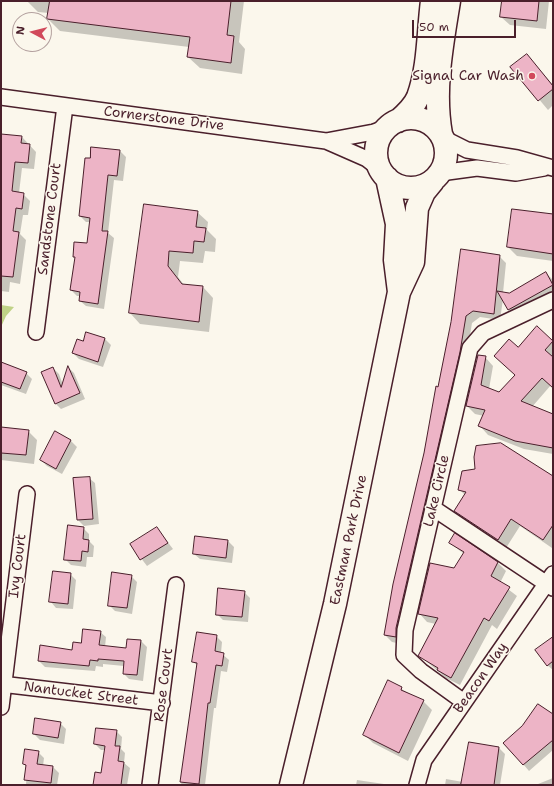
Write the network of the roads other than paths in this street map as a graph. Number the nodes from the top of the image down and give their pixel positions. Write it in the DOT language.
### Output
graph roads {
  1 [pos="432,1"];
  2 [pos="449,1"];
  3 [pos="1,97"];
  4 [pos="65,106"];
  5 [pos="393,124"];
  6 [pos="442,136"];
  7 [pos="326,141"];
  8 [pos="551,168"];
  9 [pos="383,173"];
  10 [pos="436,177"];
  11 [pos="399,292"];
  12 [pos="553,300"];
  13 [pos="36,332"];
  14 [pos="27,494"];
  15 [pos="433,508"];
  16 [pos="551,582"];
  17 [pos="176,586"];
  18 [pos="2,685"];
  19 [pos="464,702"];
  20 [pos="162,703"];
  21 [pos="1,707"];
  22 [pos="150,785"];
  23 [pos="291,785"];
  24 [pos="417,785"];
  1 -- 5 [label="street"];
  2 -- 6 [label="street"];
  3 -- 4 [label="street, Cornerstone Drive"];
  4 -- 7 [label="street, Cornerstone Drive"];
  4 -- 13 [label="street, Sandstone Court"];
  5 -- 6 [label="street"];
  5 -- 7 [label="street, Cornerstone Drive"];
  5 -- 9 [label="street"];
  6 -- 8 [label="street"];
  6 -- 10 [label="street"];
  7 -- 9 [label="street, Cornerstone Drive"];
  8 -- 10 [label="street"];
  9 -- 10 [label="street"];
  9 -- 11 [label="street, Eastman Park Drive"];
  10 -- 11 [label="street, Eastman Park Drive"];
  11 -- 23 [label="street, Eastman Park Drive"];
  12 -- 15 [label="street, Lake Circle"];
  14 -- 18 [label="street, Ivy Court"];
  15 -- 16 [label="street"];
  15 -- 19 [label="street, Lake Circle"];
  16 -- 19 [label="street, Beacon Way"];
  17 -- 20 [label="street, Rose Court"];
  18 -- 20 [label="street, Nantucket Street"];
  18 -- 21 [label="street, Ivy Court"];
  19 -- 24 [label="street, Beacon Way"];
  20 -- 22 [label="street, Rose Court"];
}
